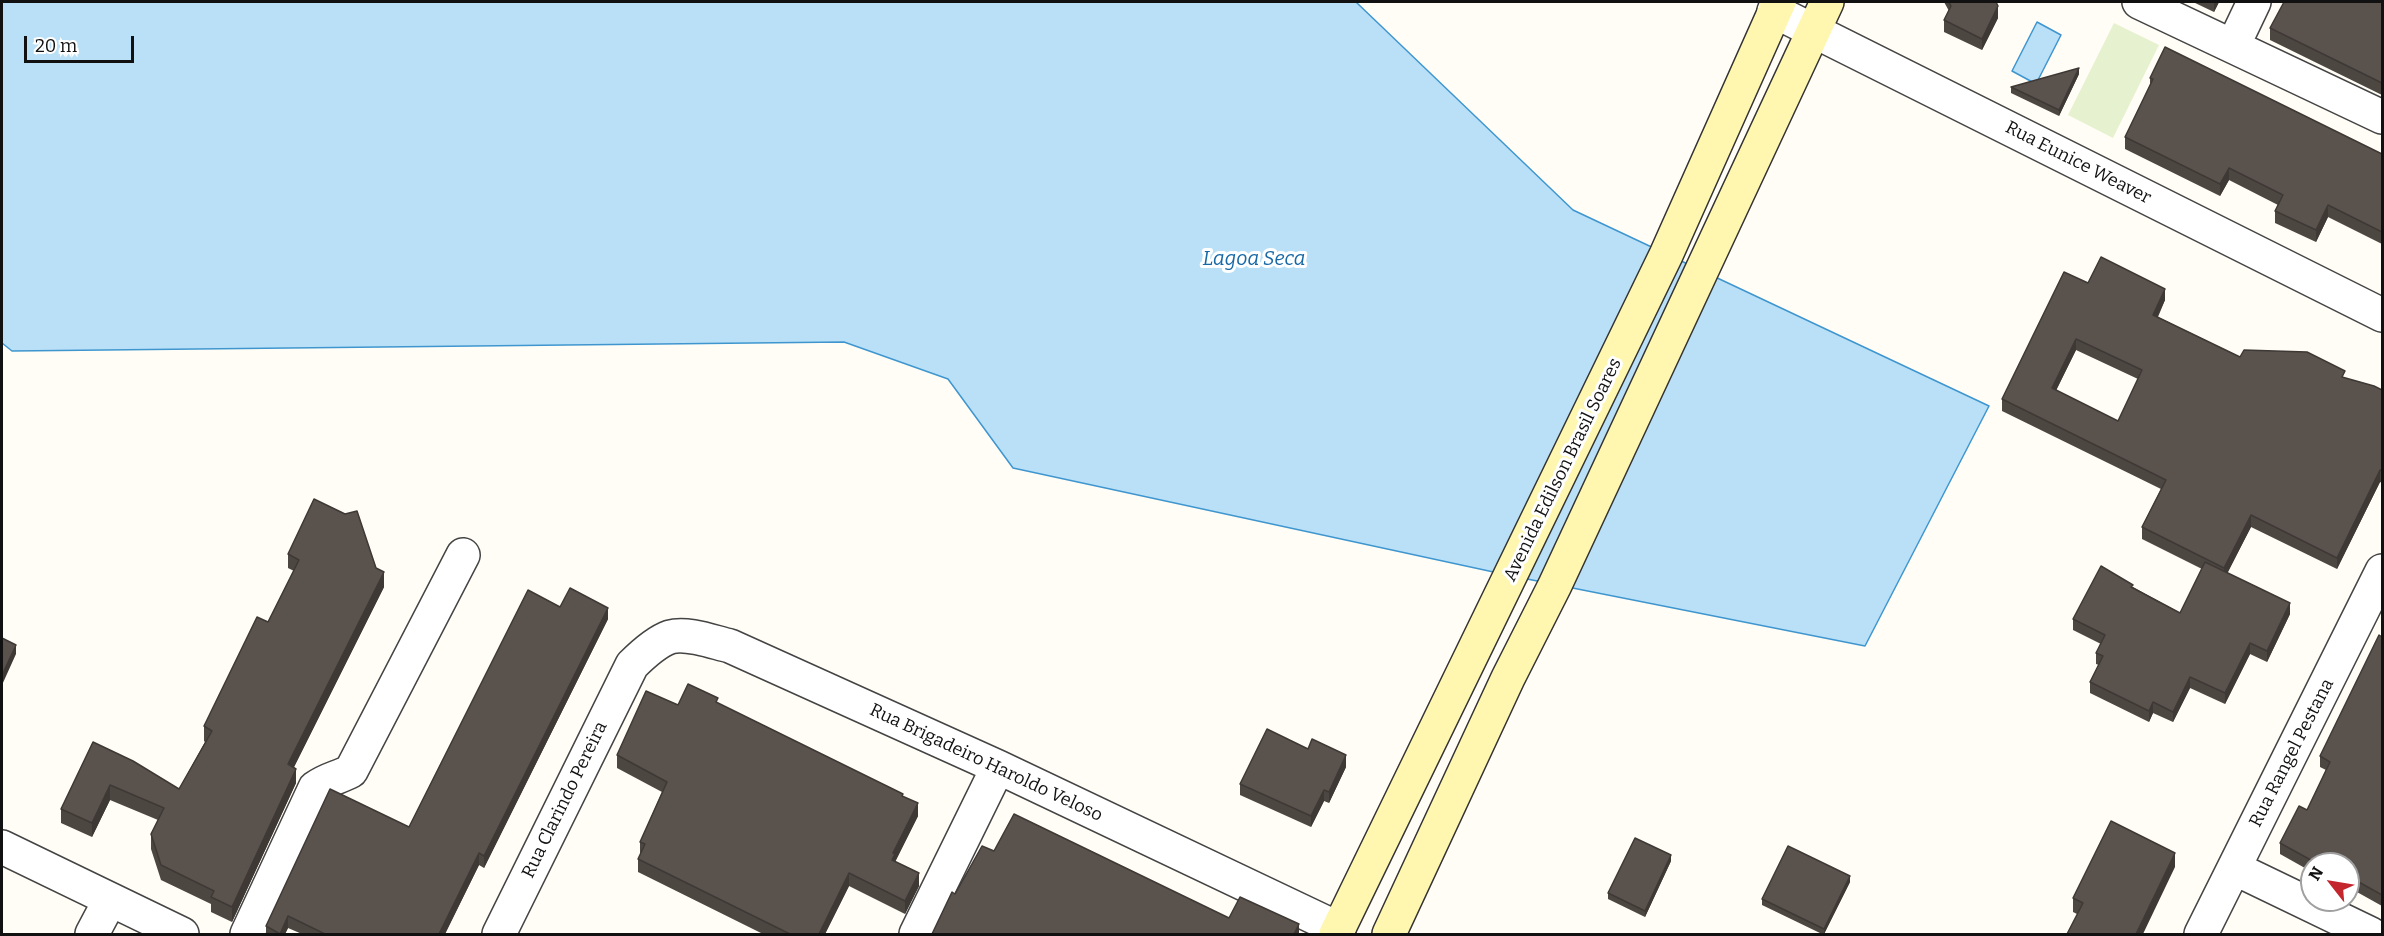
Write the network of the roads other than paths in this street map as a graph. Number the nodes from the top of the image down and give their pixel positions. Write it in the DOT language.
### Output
graph roads {
  1 [pos="1827,2"];
  2 [pos="2139,2"];
  3 [pos="2254,2"];
  4 [pos="1777,6"];
  5 [pos="1814,31"];
  6 [pos="2233,46"];
  7 [pos="2382,117"];
  8 [pos="2382,315"];
  9 [pos="463,555"];
  10 [pos="2382,571"];
  11 [pos="632,665"];
  12 [pos="998,767"];
  13 [pos="2,847"];
  14 [pos="2234,868"];
  15 [pos="110,900"];
  16 [pos="1338,932"];
  17 [pos="92,934"];
  18 [pos="182,934"];
  19 [pos="247,934"];
  20 [pos="499,934"];
  21 [pos="916,934"];
  22 [pos="1389,934"];
  23 [pos="2201,934"];
  24 [pos="2372,934"];
  1 -- 5 [label="main road"];
  2 -- 6 [label="street"];
  3 -- 6 [label="street"];
  4 -- 5 [label="street, Rua Eunice Weaver"];
  4 -- 16 [label="main road, Avenida Edilson Brasil Soares"];
  5 -- 8 [label="street, Rua Eunice Weaver"];
  5 -- 22 [label="main road"];
  6 -- 7 [label="street"];
  9 -- 19 [label="street"];
  10 -- 14 [label="street, Rua Rangel Pestana"];
  11 -- 12 [label="street, Rua Brigadeiro Haroldo Veloso"];
  11 -- 20 [label="street, Rua Clarindo Pereira"];
  12 -- 16 [label="street, Rua Brigadeiro Haroldo Veloso"];
  12 -- 21 [label="street"];
  13 -- 15 [label="street"];
  14 -- 23 [label="street, Rua Rangel Pestana"];
  14 -- 24 [label="street"];
  15 -- 17 [label="street"];
  15 -- 18 [label="street"];
}
